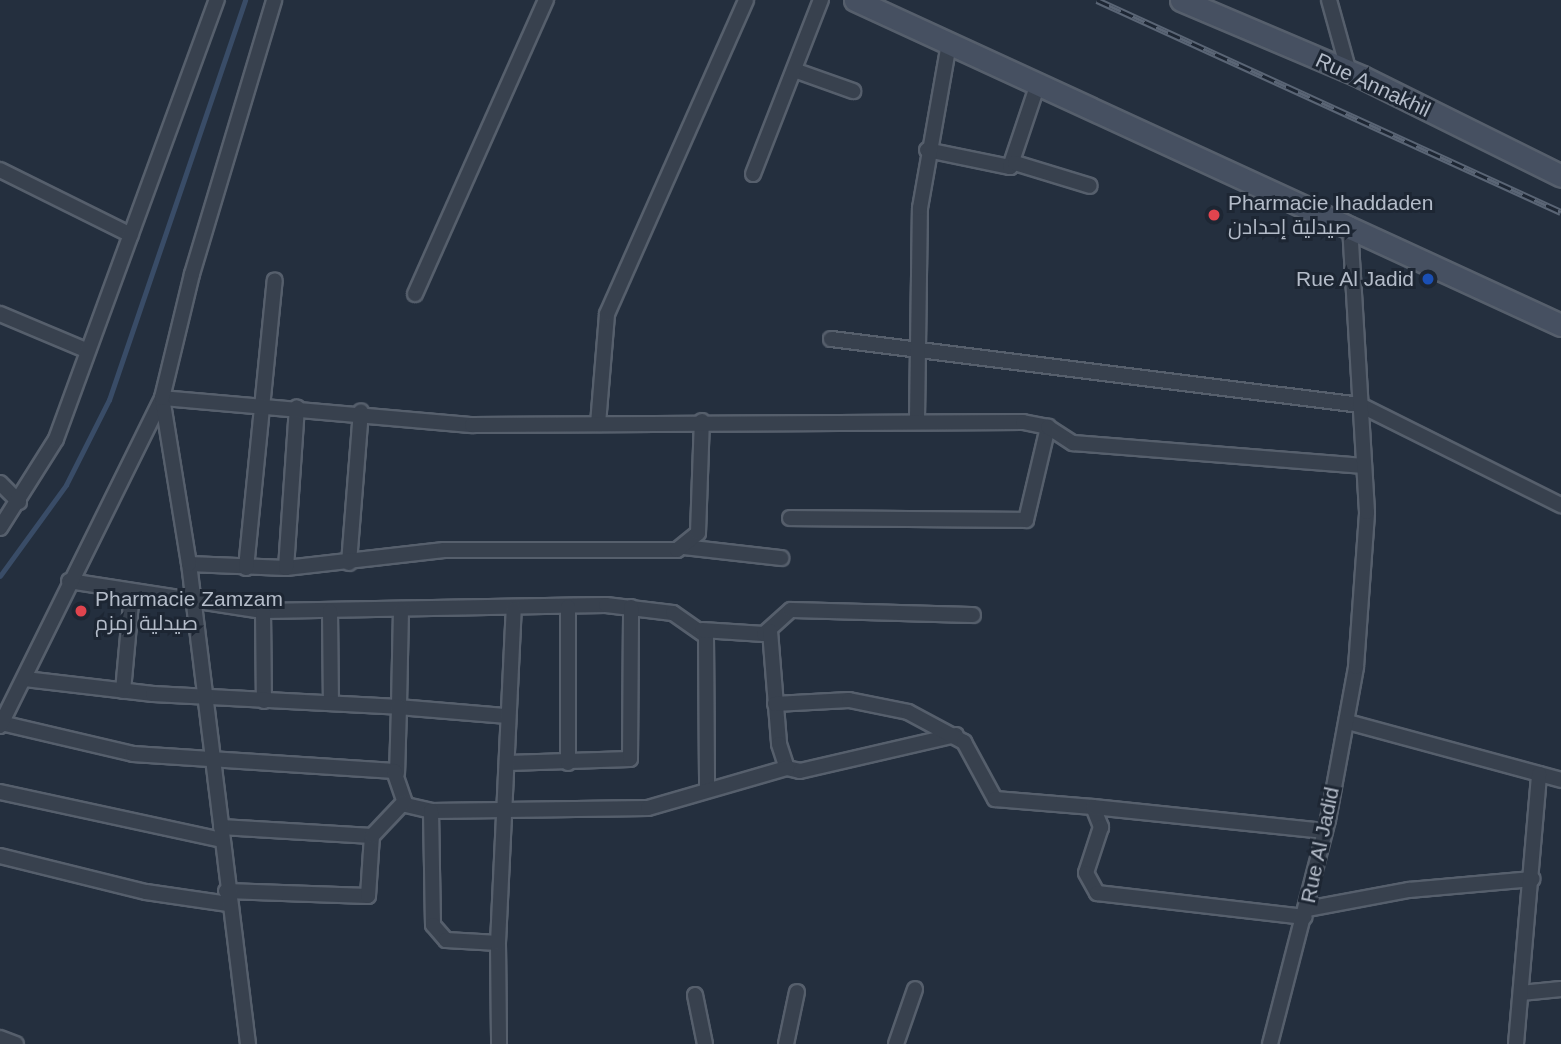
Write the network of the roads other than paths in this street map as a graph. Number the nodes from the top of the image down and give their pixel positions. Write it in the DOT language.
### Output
graph roads {
  1 [pos="217,0"];
  2 [pos="274,0"];
  3 [pos="546,0"];
  4 [pos="746,0"];
  5 [pos="821,0"];
  6 [pos="855,0"];
  7 [pos="1181,0"];
  8 [pos="1328,0"];
  9 [pos="948,44"];
  10 [pos="794,69"];
  11 [pos="1349,72"];
  12 [pos="1038,84"];
  13 [pos="853,91"];
  14 [pos="927,150"];
  15 [pos="1015,163"];
  16 [pos="0,170"];
  17 [pos="753,174"];
  18 [pos="1561,176"];
  19 [pos="1090,186"];
  20 [pos="1350,225"];
  21 [pos="131,235"];
  22 [pos="275,281"];
  23 [pos="415,294"];
  24 [pos="0,314"];
  25 [pos="1561,326"];
  26 [pos="831,339"];
  27 [pos="918,347"];
  28 [pos="88,351"];
  29 [pos="162,398"];
  30 [pos="263,404"];
  31 [pos="1360,405"];
  32 [pos="297,407"];
  33 [pos="361,411"];
  34 [pos="917,419"];
  35 [pos="702,421"];
  36 [pos="598,424"];
  37 [pos="1048,426"];
  38 [pos="1364,466"];
  39 [pos="0,483"];
  40 [pos="19,502"];
  41 [pos="1561,505"];
  42 [pos="790,518"];
  43 [pos="0,528"];
  44 [pos="684,547"];
  45 [pos="782,558"];
  46 [pos="349,563"];
  47 [pos="189,564"];
  48 [pos="246,568"];
  49 [pos="286,568"];
  50 [pos="69,581"];
  51 [pos="132,592"];
  52 [pos="194,603"];
  53 [pos="568,607"];
  54 [pos="631,607"];
  55 [pos="514,609"];
  56 [pos="401,610"];
  57 [pos="263,611"];
  58 [pos="330,611"];
  59 [pos="973,615"];
  60 [pos="702,631"];
  61 [pos="770,631"];
  62 [pos="25,679"];
  63 [pos="123,691"];
  64 [pos="206,698"];
  65 [pos="264,701"];
  66 [pos="331,704"];
  67 [pos="775,704"];
  68 [pos="398,708"];
  69 [pos="507,716"];
  70 [pos="1348,722"];
  71 [pos="1,725"];
  72 [pos="956,735"];
  73 [pos="214,762"];
  74 [pos="508,763"];
  75 [pos="568,763"];
  76 [pos="787,768"];
  77 [pos="397,773"];
  78 [pos="1539,774"];
  79 [pos="1561,780"];
  80 [pos="707,789"];
  81 [pos="0,792"];
  82 [pos="404,802"];
  83 [pos="1093,807"];
  84 [pos="502,810"];
  85 [pos="431,811"];
  86 [pos="1325,831"];
  87 [pos="221,834"];
  88 [pos="372,836"];
  89 [pos="0,856"];
  90 [pos="1533,879"];
  91 [pos="227,898"];
  92 [pos="1306,913"];
  93 [pos="498,943"];
  94 [pos="915,989"];
  95 [pos="1561,989"];
  96 [pos="797,992"];
  97 [pos="1521,993"];
  98 [pos="695,995"];
  99 [pos="0,1038"];
  100 [pos="16,1044"];
  101 [pos="248,1044"];
  102 [pos="499,1044"];
  103 [pos="705,1044"];
  104 [pos="786,1044"];
  105 [pos="896,1044"];
  106 [pos="1270,1044"];
  107 [pos="1516,1044"];
  1 -- 21 [label="street"];
  2 -- 29 [label="street"];
  3 -- 23 [label="street"];
  4 -- 36 [label="street"];
  5 -- 10 [label="street"];
  6 -- 9 [label="main road"];
  7 -- 11 [label="main road, Rue Annakhil"];
  8 -- 11 [label="street"];
  9 -- 12 [label="main road"];
  9 -- 14 [label="street"];
  10 -- 13 [label="street"];
  10 -- 17 [label="street"];
  11 -- 18 [label="main road, Rue Annakhil"];
  12 -- 15 [label="street"];
  12 -- 20 [label="main road"];
  14 -- 15 [label="street"];
  14 -- 27 [label="street"];
  15 -- 19 [label="street"];
  16 -- 21 [label="street"];
  20 -- 25 [label="main road"];
  20 -- 31 [label="street, Rue Al Jadid"];
  21 -- 28 [label="street"];
  22 -- 30 [label="street"];
  24 -- 28 [label="street"];
  26 -- 27 [label="street"];
  27 -- 31 [label="street"];
  27 -- 34 [label="street"];
  28 -- 40 [label="street"];
  29 -- 30 [label="street"];
  29 -- 47 [label="street"];
  29 -- 50 [label="street"];
  30 -- 32 [label="street"];
  30 -- 48 [label="street"];
  31 -- 38 [label="street, Rue Al Jadid"];
  31 -- 41 [label="street"];
  32 -- 33 [label="street"];
  32 -- 49 [label="street"];
  33 -- 36 [label="street"];
  33 -- 46 [label="street"];
  34 -- 35 [label="street"];
  34 -- 37 [label="street"];
  35 -- 36 [label="street"];
  35 -- 44 [label="street"];
  37 -- 38 [label="street"];
  37 -- 42 [label="street"];
  38 -- 70 [label="street, Rue Al Jadid"];
  39 -- 40 [label="street"];
  40 -- 43 [label="street"];
  44 -- 45 [label="street"];
  44 -- 46 [label="street"];
  46 -- 49 [label="street"];
  47 -- 48 [label="street"];
  47 -- 52 [label="street"];
  48 -- 49 [label="street"];
  50 -- 51 [label="street"];
  50 -- 62 [label="street"];
  51 -- 52 [label="street"];
  51 -- 63 [label="street"];
  52 -- 57 [label="street"];
  52 -- 64 [label="street"];
  53 -- 54 [label="street"];
  53 -- 55 [label="street"];
  53 -- 75 [label="street"];
  54 -- 60 [label="street"];
  54 -- 75 [label="street"];
  55 -- 56 [label="street"];
  55 -- 69 [label="street"];
  56 -- 58 [label="street"];
  56 -- 68 [label="street"];
  57 -- 58 [label="street"];
  57 -- 65 [label="street"];
  58 -- 66 [label="street"];
  59 -- 61 [label="street"];
  60 -- 61 [label="street"];
  60 -- 80 [label="street"];
  61 -- 67 [label="street"];
  62 -- 63 [label="street"];
  62 -- 71 [label="street"];
  63 -- 64 [label="street"];
  64 -- 65 [label="street"];
  64 -- 73 [label="street"];
  65 -- 66 [label="street"];
  66 -- 68 [label="street"];
  67 -- 72 [label="street"];
  67 -- 76 [label="street"];
  68 -- 69 [label="street"];
  68 -- 77 [label="street"];
  69 -- 74 [label="street"];
  70 -- 78 [label="street"];
  70 -- 86 [label="street, Rue Al Jadid"];
  71 -- 73 [label="street"];
  72 -- 76 [label="street"];
  72 -- 83 [label="street"];
  73 -- 77 [label="street"];
  73 -- 87 [label="street"];
  74 -- 75 [label="street"];
  74 -- 84 [label="street"];
  76 -- 80 [label="street"];
  77 -- 82 [label="street"];
  78 -- 79 [label="street"];
  78 -- 90 [label="street"];
  80 -- 84 [label="street"];
  81 -- 87 [label="street"];
  82 -- 85 [label="street"];
  82 -- 88 [label="street"];
  83 -- 86 [label="street"];
  83 -- 92 [label="street"];
  84 -- 85 [label="street"];
  84 -- 93 [label="street"];
  85 -- 93 [label="street"];
  86 -- 92 [label="street, Rue Al Jadid"];
  87 -- 88 [label="street"];
  87 -- 91 [label="street"];
  88 -- 91 [label="street"];
  89 -- 91 [label="street"];
  90 -- 92 [label="street"];
  90 -- 97 [label="street"];
  91 -- 101 [label="street"];
  92 -- 106 [label="street, Rue Al Jadid"];
  93 -- 102 [label="street"];
  94 -- 105 [label="street"];
  95 -- 97 [label="street"];
  96 -- 104 [label="street"];
  97 -- 107 [label="street"];
  98 -- 103 [label="street"];
  99 -- 100 [label="street"];
}
